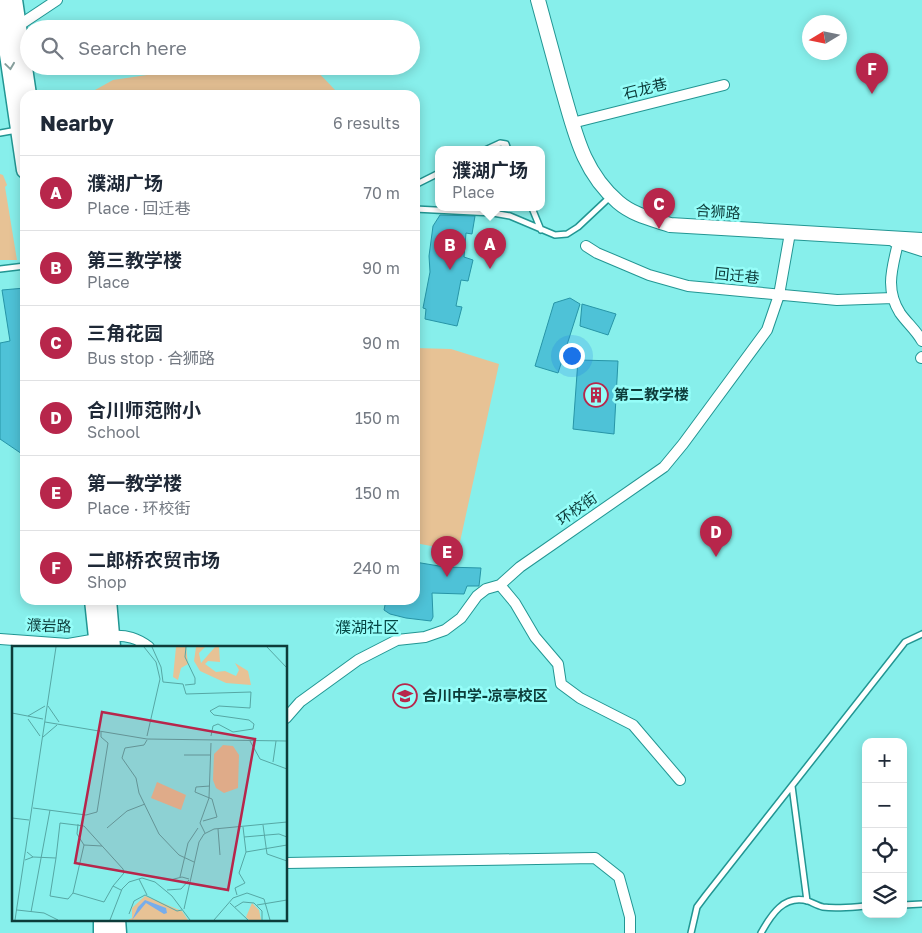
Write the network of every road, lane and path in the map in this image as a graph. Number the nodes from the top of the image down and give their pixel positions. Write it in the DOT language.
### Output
graph roads {
  1 [pos="0,0"];
  2 [pos="14,0"];
  3 [pos="57,0"];
  4 [pos="538,0"];
  5 [pos="27,20"];
  6 [pos="18,26"];
  7 [pos="20,40"];
  8 [pos="25,75"];
  9 [pos="724,85"];
  10 [pos="27,90"];
  11 [pos="572,123"];
  12 [pos="19,129"];
  13 [pos="0,134"];
  14 [pos="20,136"];
  15 [pos="494,146"];
  16 [pos="507,146"];
  17 [pos="435,175"];
  18 [pos="420,182"];
  19 [pos="612,196"];
  20 [pos="420,209"];
  21 [pos="435,210"];
  22 [pos="454,211"];
  23 [pos="533,211"];
  24 [pos="541,230"];
  25 [pos="790,233"];
  26 [pos="881,238"];
  27 [pos="922,240"];
  28 [pos="898,243"];
  29 [pos="586,246"];
  30 [pos="922,251"];
  31 [pos="20,267"];
  32 [pos="0,269"];
  33 [pos="779,295"];
  34 [pos="893,298"];
  35 [pos="922,341"];
  36 [pos="500,585"];
  37 [pos="94,605"];
  38 [pos="108,605"];
  39 [pos="922,634"];
  40 [pos="0,638"];
  41 [pos="105,642"];
  42 [pos="149,646"];
  43 [pos="288,716"];
  44 [pos="680,780"];
  45 [pos="792,786"];
  46 [pos="288,863"];
  47 [pos="807,901"];
  48 [pos="907,904"];
  49 [pos="922,904"];
  50 [pos="862,906"];
  51 [pos="102,920"];
  52 [pos="117,920"];
  53 [pos="102,933"];
  54 [pos="118,933"];
  55 [pos="630,933"];
  56 [pos="691,933"];
  57 [pos="762,933"];
  1 -- 12 [label="main road, one-way"];
  2 -- 6 [label="main road"];
  3 -- 5 [label="street"];
  4 -- 11 [label="main road, 合狮路"];
  6 -- 7 [label="main road"];
  8 -- 10 [label="main road"];
  9 -- 11 [label="street, 石龙巷"];
  11 -- 19 [label="main road, 合狮路"];
  12 -- 13 [label="lane"];
  12 -- 14 [label="main road"];
  15 -- 16 [label="lane"];
  17 -- 18 [label="lane"];
  19 -- 24 [label="lane"];
  19 -- 25 [label="main road, 合狮路"];
  20 -- 21 [label="lane"];
  22 -- 24 [label="lane"];
  23 -- 24 [label="lane"];
  25 -- 26 [label="main road, 合狮路"];
  25 -- 33 [label="street, 环校街"];
  26 -- 27 [label="main road, 合狮路"];
  26 -- 28 [label="street"];
  28 -- 30 [label="street"];
  28 -- 34 [label="street"];
  29 -- 33 [label="street, 回迁巷"];
  31 -- 32 [label="lane"];
  33 -- 34 [label="street, 回迁巷"];
  33 -- 36 [label="street, 环校街"];
  34 -- 35 [label="street"];
  36 -- 43 [label="street, 环校街"];
  36 -- 44 [label="street"];
  37 -- 41 [label="main road"];
  38 -- 41 [label="main road"];
  39 -- 45 [label="lane"];
  40 -- 41 [label="street, 濮岩路"];
  41 -- 42 [label="street"];
  45 -- 47 [label="lane"];
  45 -- 56 [label="lane"];
  46 -- 55 [label="street"];
  47 -- 50 [label="lane"];
  47 -- 57 [label="lane"];
  48 -- 49 [label="lane"];
  51 -- 53 [label="main road"];
  52 -- 54 [label="main road"];
}
